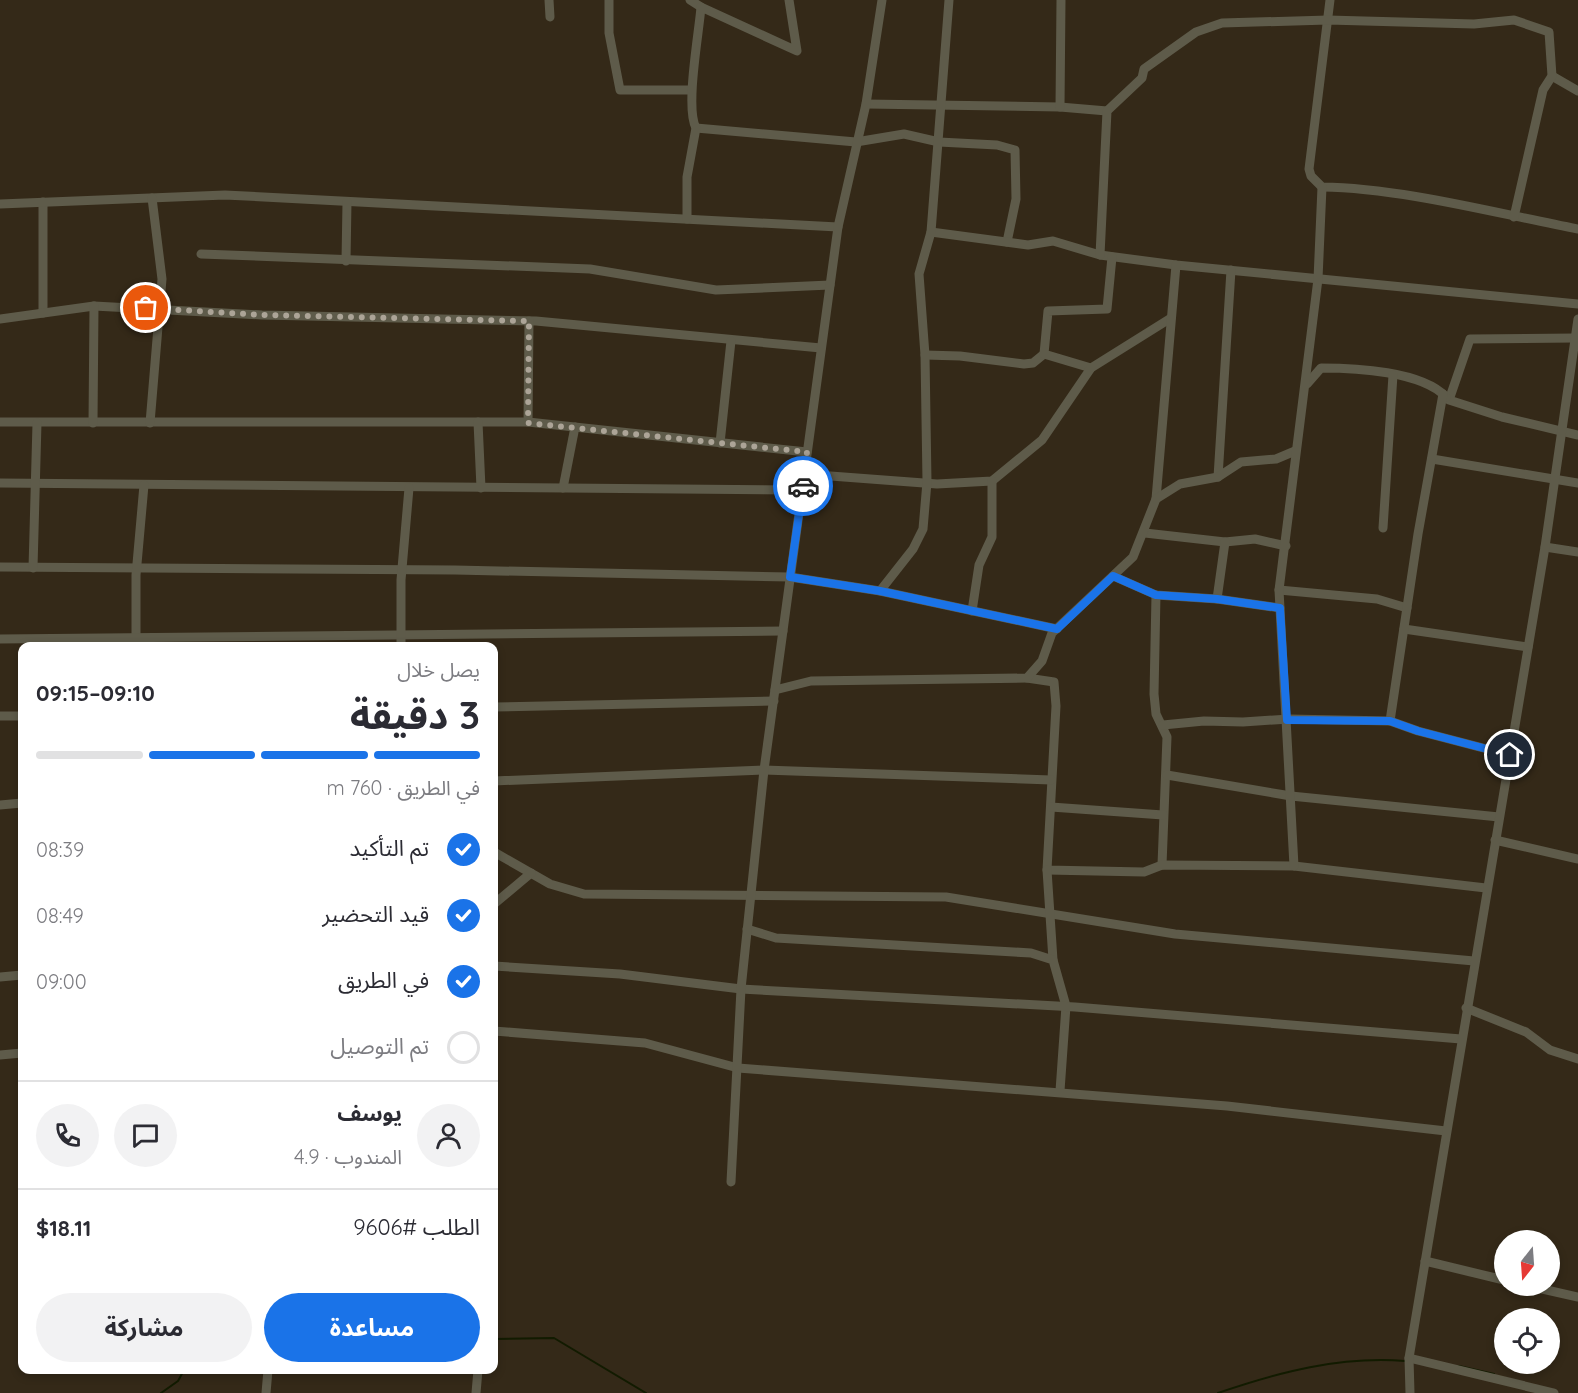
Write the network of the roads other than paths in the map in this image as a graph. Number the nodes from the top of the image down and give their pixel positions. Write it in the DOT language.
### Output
graph roads {
  1 [pos="549,0"];
  2 [pos="609,0"];
  3 [pos="690,0"];
  4 [pos="789,0"];
  5 [pos="882,0"];
  6 [pos="949,0"];
  7 [pos="1061,0"];
  8 [pos="1330,0"];
  9 [pos="701,7"];
  10 [pos="550,17"];
  11 [pos="1328,20"];
  12 [pos="1552,76"];
  13 [pos="691,90"];
  14 [pos="1578,91"];
  15 [pos="866,104"];
  16 [pos="941,105"];
  17 [pos="1060,107"];
  18 [pos="1107,111"];
  19 [pos="696,128"];
  20 [pos="856,142"];
  21 [pos="939,142"];
  22 [pos="1322,188"];
  23 [pos="153,198"];
  24 [pos="43,202"];
  25 [pos="347,202"];
  26 [pos="0,204"];
  27 [pos="1514,217"];
  28 [pos="687,219"];
  29 [pos="838,227"];
  30 [pos="1578,229"];
  31 [pos="931,232"];
  32 [pos="1007,242"];
  33 [pos="201,254"];
  34 [pos="1100,255"];
  35 [pos="1112,256"];
  36 [pos="345,261"];
  37 [pos="1176,265"];
  38 [pos="1231,270"];
  39 [pos="1318,279"];
  40 [pos="830,285"];
  41 [pos="1578,304"];
  42 [pos="94,306"];
  43 [pos="159,309"];
  44 [pos="43,313"];
  45 [pos="1171,318"];
  46 [pos="0,319"];
  47 [pos="1578,319"];
  48 [pos="529,321"];
  49 [pos="1575,338"];
  50 [pos="732,341"];
  51 [pos="821,348"];
  52 [pos="1044,354"];
  53 [pos="925,355"];
  54 [pos="1575,366"];
  55 [pos="1091,368"];
  56 [pos="1393,375"];
  57 [pos="1307,384"];
  58 [pos="1446,397"];
  59 [pos="0,422"];
  60 [pos="478,422"];
  61 [pos="37,423"];
  62 [pos="93,423"];
  63 [pos="150,423"];
  64 [pos="528,423"];
  65 [pos="575,427"];
  66 [pos="1562,433"];
  67 [pos="1578,435"];
  68 [pos="720,443"];
  69 [pos="1295,451"];
  70 [pos="807,452"];
  71 [pos="1432,459"];
  72 [pos="804,474"];
  73 [pos="1218,477"];
  74 [pos="1555,480"];
  75 [pos="992,481"];
  76 [pos="927,482"];
  77 [pos="0,483"];
  78 [pos="1578,483"];
  79 [pos="36,484"];
  80 [pos="144,485"];
  81 [pos="409,488"];
  82 [pos="481,488"];
  83 [pos="563,488"];
  84 [pos="802,490"];
  85 [pos="1156,499"];
  86 [pos="1383,528"];
  87 [pos="1145,533"];
  88 [pos="1226,542"];
  89 [pos="1286,546"];
  90 [pos="1545,547"];
  91 [pos="1578,552"];
  92 [pos="0,567"];
  93 [pos="33,568"];
  94 [pos="137,568"];
  95 [pos="402,570"];
  96 [pos="1113,576"];
  97 [pos="790,577"];
  98 [pos="1279,590"];
  99 [pos="880,591"];
  100 [pos="1156,595"];
  101 [pos="1217,599"];
  102 [pos="1280,608"];
  103 [pos="1407,608"];
  104 [pos="972,611"];
  105 [pos="1057,629"];
  106 [pos="1404,629"];
  107 [pos="783,631"];
  108 [pos="401,635"];
  109 [pos="136,637"];
  110 [pos="0,639"];
  111 [pos="401,642"];
  112 [pos="1528,647"];
  113 [pos="1027,678"];
  114 [pos="775,690"];
  115 [pos="774,701"];
  116 [pos="498,706"];
  117 [pos="0,716"];
  118 [pos="18,716"];
  119 [pos="1287,720"];
  120 [pos="1390,721"];
  121 [pos="1163,725"];
  122 [pos="1510,755"];
  123 [pos="764,770"];
  124 [pos="1167,775"];
  125 [pos="1051,780"];
  126 [pos="498,781"];
  127 [pos="1291,795"];
  128 [pos="18,803"];
  129 [pos="0,804"];
  130 [pos="1051,807"];
  131 [pos="1163,815"];
  132 [pos="1499,817"];
  133 [pos="1495,840"];
  134 [pos="498,854"];
  135 [pos="1578,859"];
  136 [pos="1162,865"];
  137 [pos="1294,866"];
  138 [pos="1047,870"];
  139 [pos="531,873"];
  140 [pos="1486,888"];
  141 [pos="751,895"];
  142 [pos="498,901"];
  143 [pos="1050,914"];
  144 [pos="747,929"];
  145 [pos="1053,960"];
  146 [pos="1474,961"];
  147 [pos="498,966"];
  148 [pos="18,975"];
  149 [pos="0,977"];
  150 [pos="741,989"];
  151 [pos="1066,1006"];
  152 [pos="1466,1008"];
  153 [pos="498,1031"];
  154 [pos="1461,1039"];
  155 [pos="18,1053"];
  156 [pos="0,1055"];
  157 [pos="1578,1059"];
  158 [pos="738,1068"];
  159 [pos="1060,1091"];
  160 [pos="1446,1131"];
  161 [pos="731,1182"];
  162 [pos="1425,1261"];
  163 [pos="1494,1278"];
  164 [pos="1560,1293"];
  165 [pos="1578,1297"];
  166 [pos="1408,1358"];
  167 [pos="268,1374"];
  168 [pos="478,1374"];
  169 [pos="266,1393"];
  170 [pos="476,1393"];
  171 [pos="1410,1393"];
  172 [pos="1554,1393"];
  1 -- 10 [label="street"];
  2 -- 13 [label="street"];
  3 -- 9 [label="street"];
  4 -- 9 [label="street"];
  5 -- 15 [label="street"];
  6 -- 16 [label="street"];
  7 -- 17 [label="street"];
  8 -- 11 [label="street"];
  9 -- 13 [label="street"];
  11 -- 12 [label="street"];
  11 -- 18 [label="street"];
  11 -- 22 [label="street"];
  12 -- 14 [label="street"];
  12 -- 27 [label="street"];
  13 -- 19 [label="street"];
  15 -- 16 [label="street"];
  15 -- 20 [label="street"];
  16 -- 17 [label="street"];
  16 -- 21 [label="street"];
  17 -- 18 [label="street"];
  18 -- 34 [label="street"];
  19 -- 20 [label="street"];
  19 -- 28 [label="street"];
  20 -- 21 [label="street"];
  20 -- 29 [label="street"];
  21 -- 31 [label="street"];
  21 -- 32 [label="street"];
  22 -- 27 [label="street"];
  22 -- 39 [label="street"];
  23 -- 24 [label="street"];
  23 -- 25 [label="street"];
  23 -- 43 [label="street"];
  24 -- 26 [label="street"];
  24 -- 44 [label="street"];
  25 -- 28 [label="street"];
  25 -- 36 [label="street"];
  27 -- 30 [label="street"];
  28 -- 29 [label="street"];
  29 -- 40 [label="street"];
  31 -- 32 [label="street"];
  31 -- 53 [label="street"];
  32 -- 34 [label="street"];
  33 -- 36 [label="street"];
  34 -- 35 [label="street"];
  35 -- 37 [label="street"];
  35 -- 52 [label="street"];
  36 -- 40 [label="street"];
  37 -- 38 [label="street"];
  37 -- 45 [label="street"];
  38 -- 39 [label="street"];
  38 -- 73 [label="street"];
  39 -- 41 [label="street"];
  39 -- 57 [label="street"];
  40 -- 51 [label="street"];
  42 -- 43 [label="street"];
  42 -- 44 [label="street"];
  42 -- 62 [label="street"];
  43 -- 48 [label="street"];
  43 -- 63 [label="street"];
  44 -- 46 [label="street"];
  45 -- 55 [label="street"];
  45 -- 85 [label="street"];
  47 -- 49 [label="street"];
  48 -- 50 [label="street"];
  48 -- 64 [label="street"];
  49 -- 54 [label="street"];
  49 -- 58 [label="street"];
  50 -- 51 [label="street"];
  50 -- 68 [label="street"];
  51 -- 70 [label="street"];
  52 -- 53 [label="street"];
  52 -- 55 [label="street"];
  53 -- 76 [label="street"];
  54 -- 66 [label="street"];
  55 -- 75 [label="street"];
  56 -- 57 [label="street"];
  56 -- 58 [label="street"];
  56 -- 86 [label="street"];
  57 -- 69 [label="street"];
  58 -- 66 [label="street"];
  58 -- 71 [label="street"];
  59 -- 61 [label="street"];
  60 -- 63 [label="street"];
  60 -- 64 [label="street"];
  60 -- 82 [label="street"];
  61 -- 62 [label="street"];
  61 -- 79 [label="street"];
  62 -- 63 [label="street"];
  64 -- 65 [label="street"];
  65 -- 68 [label="street"];
  65 -- 83 [label="street"];
  66 -- 67 [label="street"];
  66 -- 74 [label="street"];
  68 -- 70 [label="street"];
  69 -- 73 [label="street"];
  69 -- 89 [label="street"];
  70 -- 72 [label="street"];
  71 -- 74 [label="street"];
  71 -- 103 [label="street"];
  72 -- 76 [label="street"];
  72 -- 84 [label="street"];
  73 -- 85 [label="street"];
  74 -- 78 [label="street"];
  74 -- 90 [label="street"];
  75 -- 76 [label="street"];
  75 -- 104 [label="street"];
  76 -- 99 [label="street"];
  77 -- 79 [label="street"];
  79 -- 80 [label="street"];
  79 -- 93 [label="street"];
  80 -- 81 [label="street"];
  80 -- 94 [label="street"];
  81 -- 82 [label="street"];
  81 -- 95 [label="street"];
  82 -- 83 [label="street"];
  83 -- 84 [label="street"];
  84 -- 97 [label="street"];
  85 -- 87 [label="street"];
  87 -- 88 [label="street"];
  87 -- 96 [label="street"];
  88 -- 89 [label="street"];
  88 -- 101 [label="street"];
  89 -- 98 [label="street"];
  90 -- 91 [label="street"];
  90 -- 112 [label="street"];
  92 -- 93 [label="street"];
  93 -- 94 [label="street"];
  94 -- 95 [label="street"];
  94 -- 109 [label="street"];
  95 -- 97 [label="street"];
  95 -- 108 [label="street"];
  96 -- 100 [label="street"];
  96 -- 105 [label="street"];
  97 -- 99 [label="street"];
  97 -- 107 [label="street"];
  98 -- 102 [label="street"];
  98 -- 103 [label="street"];
  99 -- 104 [label="street"];
  100 -- 101 [label="street"];
  100 -- 121 [label="street"];
  101 -- 102 [label="street"];
  102 -- 119 [label="street"];
  103 -- 106 [label="street"];
  104 -- 105 [label="street"];
  105 -- 113 [label="street"];
  106 -- 112 [label="street"];
  106 -- 120 [label="street"];
  107 -- 108 [label="street"];
  107 -- 114 [label="street"];
  108 -- 109 [label="street"];
  108 -- 111 [label="street"];
  109 -- 110 [label="street"];
  112 -- 122 [label="street"];
  113 -- 114 [label="street"];
  113 -- 125 [label="street"];
  114 -- 115 [label="street"];
  115 -- 116 [label="street"];
  115 -- 123 [label="street"];
  117 -- 118 [label="street"];
  119 -- 120 [label="street"];
  119 -- 121 [label="street"];
  119 -- 127 [label="street"];
  120 -- 122 [label="street"];
  121 -- 124 [label="street"];
  122 -- 132 [label="street"];
  123 -- 125 [label="street"];
  123 -- 126 [label="street"];
  123 -- 141 [label="street"];
  124 -- 127 [label="street"];
  124 -- 131 [label="street"];
  125 -- 130 [label="street"];
  127 -- 132 [label="street"];
  127 -- 137 [label="street"];
  128 -- 129 [label="street"];
  130 -- 131 [label="street"];
  130 -- 138 [label="street"];
  131 -- 136 [label="street"];
  132 -- 133 [label="street"];
  133 -- 135 [label="street"];
  133 -- 140 [label="street"];
  134 -- 139 [label="street"];
  136 -- 137 [label="street"];
  136 -- 138 [label="street"];
  137 -- 140 [label="street"];
  138 -- 143 [label="street"];
  139 -- 141 [label="street"];
  139 -- 142 [label="street"];
  140 -- 146 [label="street"];
  141 -- 143 [label="street"];
  141 -- 144 [label="street"];
  143 -- 145 [label="street"];
  143 -- 146 [label="street"];
  144 -- 145 [label="street"];
  144 -- 150 [label="street"];
  145 -- 151 [label="street"];
  146 -- 152 [label="street"];
  147 -- 150 [label="street"];
  148 -- 149 [label="street"];
  150 -- 151 [label="street"];
  150 -- 158 [label="street"];
  151 -- 154 [label="street"];
  151 -- 159 [label="street"];
  152 -- 154 [label="street"];
  152 -- 157 [label="street"];
  153 -- 158 [label="street"];
  154 -- 160 [label="street"];
  155 -- 156 [label="street"];
  158 -- 159 [label="street"];
  158 -- 161 [label="street"];
  159 -- 160 [label="street"];
  160 -- 162 [label="street"];
  162 -- 163 [label="street"];
  162 -- 166 [label="street"];
  164 -- 165 [label="street"];
  166 -- 171 [label="street"];
  166 -- 172 [label="street"];
  167 -- 169 [label="street"];
  168 -- 170 [label="street"];
}
